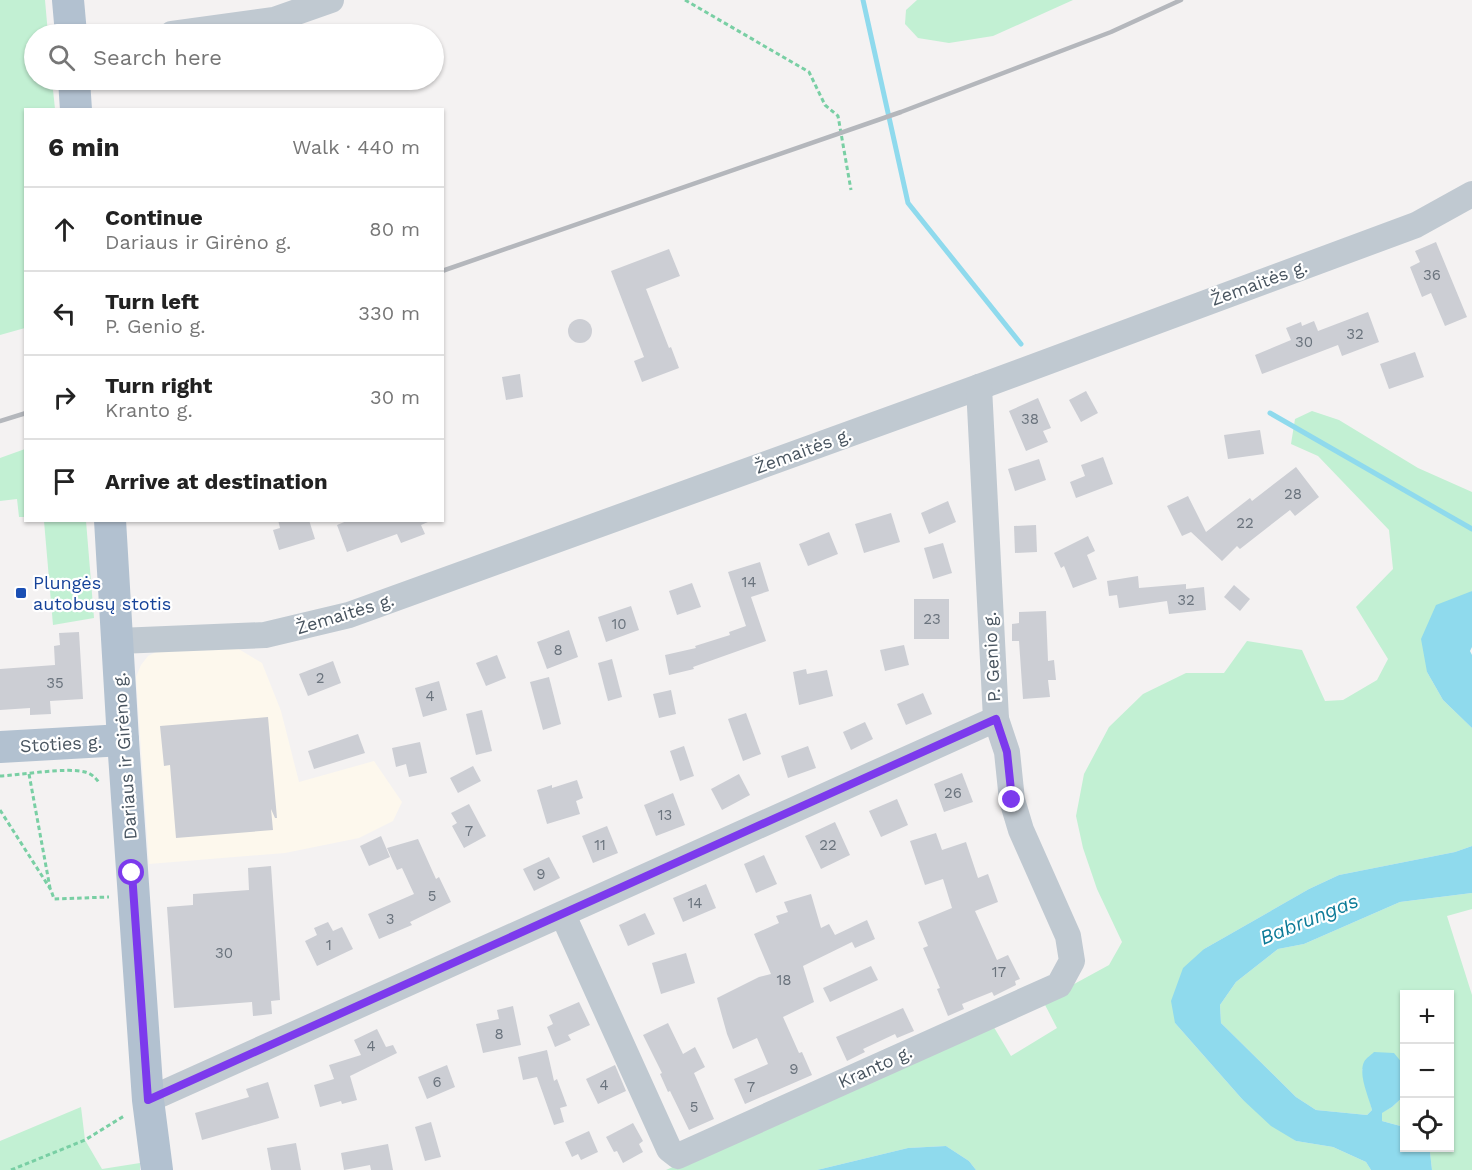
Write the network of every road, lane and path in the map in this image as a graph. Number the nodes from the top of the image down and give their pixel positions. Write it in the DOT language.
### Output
graph roads {
  1 [pos="68,0"];
  2 [pos="332,0"];
  3 [pos="685,0"];
  4 [pos="70,24"];
  5 [pos="245,24"];
  6 [pos="75,90"];
  7 [pos="76,108"];
  8 [pos="851,190"];
  9 [pos="1472,194"];
  10 [pos="979,387"];
  11 [pos="111,522"];
  12 [pos="118,641"];
  13 [pos="996,719"];
  14 [pos="123,740"];
  15 [pos="0,747"];
  16 [pos="29,774"];
  17 [pos="0,776"];
  18 [pos="100,785"];
  19 [pos="0,810"];
  20 [pos="51,890"];
  21 [pos="109,906"];
  22 [pos="563,915"];
  23 [pos="136,1105"];
  24 [pos="11,1170"];
  25 [pos="157,1170"];
  1 -- 4 [label="main road"];
  2 -- 5 [label="street"];
  3 -- 8 [label="path"];
  6 -- 7 [label="main road"];
  9 -- 10 [label="street, Žemaitės g."];
  10 -- 12 [label="street, Žemaitės g."];
  10 -- 13 [label="street, P. Genio g."];
  11 -- 12 [label="main road, Dariaus ir Girėno g."];
  12 -- 14 [label="main road, Dariaus ir Girėno g."];
  13 -- 22 [label="street, P. Genio g."];
  13 -- 22 [label="street, Kranto g."];
  14 -- 15 [label="main road, Stoties g."];
  14 -- 23 [label="main road, Dariaus ir Girėno g."];
  16 -- 17 [label="path"];
  16 -- 18 [label="path"];
  16 -- 20 [label="path"];
  19 -- 20 [label="path"];
  20 -- 21 [label="path"];
  22 -- 23 [label="street, P. Genio g."];
  23 -- 24 [label="path"];
  23 -- 25 [label="main road, Dariaus ir Girėno g."];
}
